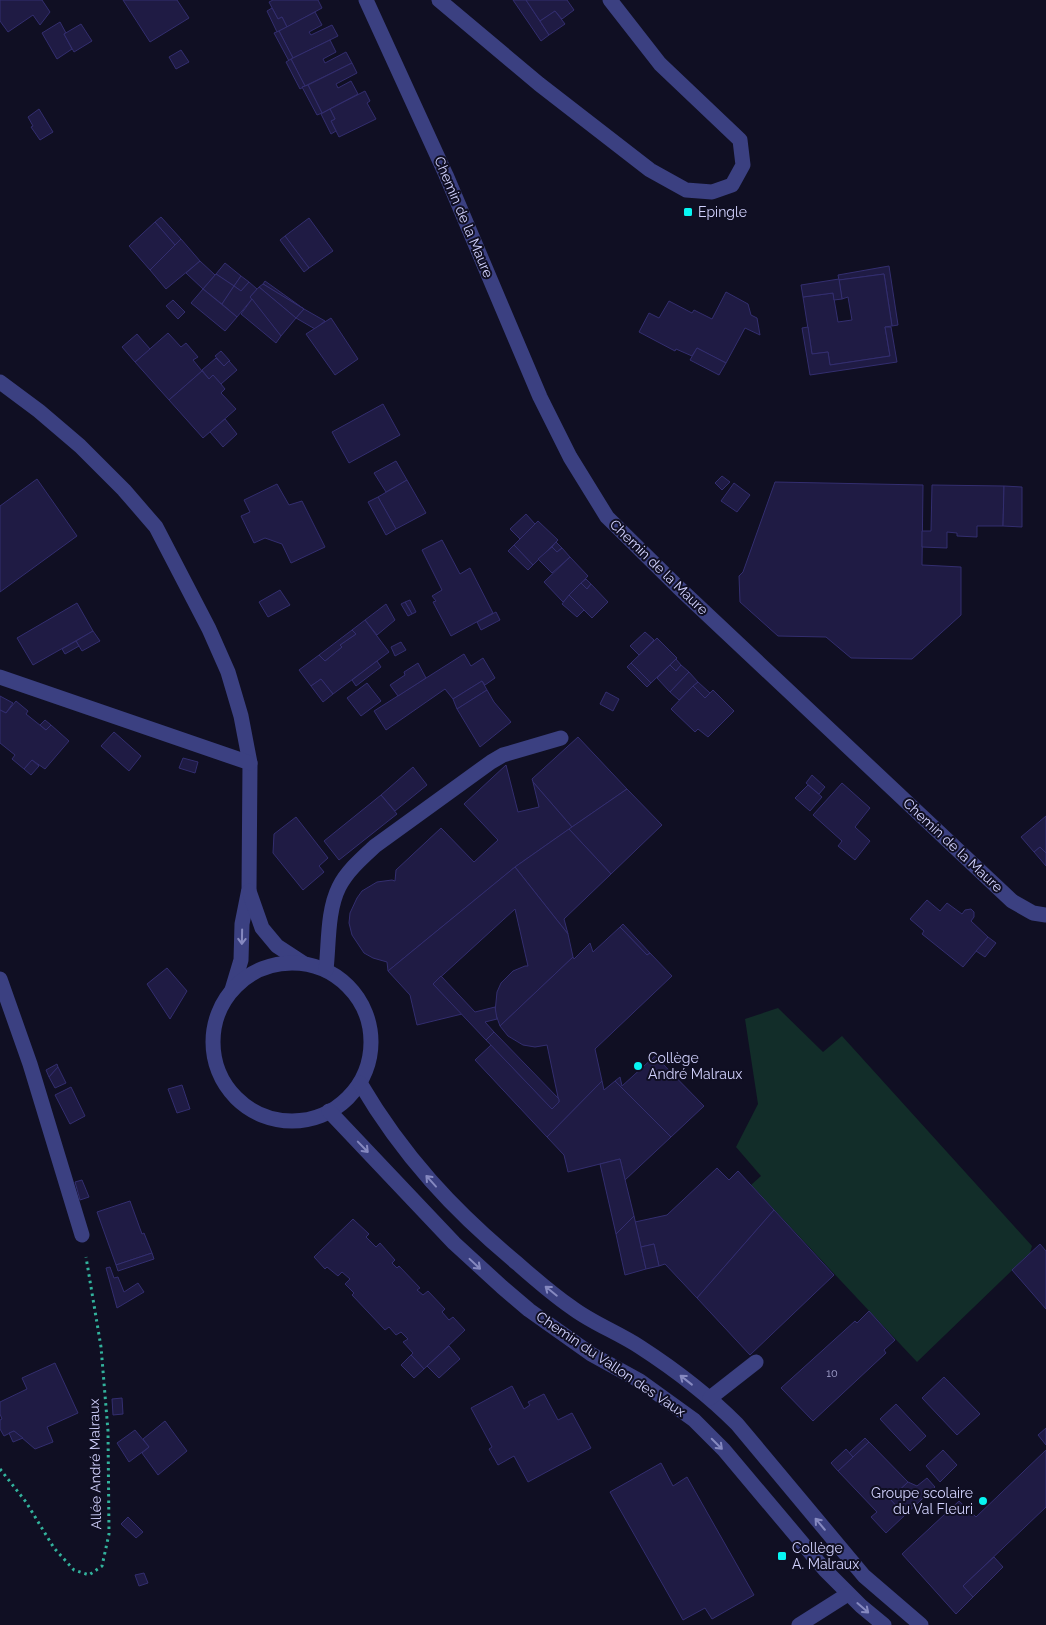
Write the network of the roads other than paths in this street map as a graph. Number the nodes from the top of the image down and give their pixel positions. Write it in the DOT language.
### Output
graph roads {
  1 [pos="366,0"];
  2 [pos="439,0"];
  3 [pos="610,0"];
  4 [pos="0,382"];
  5 [pos="0,677"];
  6 [pos="561,738"];
  7 [pos="250,763"];
  8 [pos="248,889"];
  9 [pos="1046,915"];
  10 [pos="305,964"];
  11 [pos="326,970"];
  12 [pos="0,979"];
  13 [pos="232,990"];
  14 [pos="360,1083"];
  15 [pos="329,1111"];
  16 [pos="82,1235"];
  17 [pos="756,1362"];
  18 [pos="710,1398"];
  19 [pos="848,1594"];
  20 [pos="799,1625"];
  21 [pos="884,1625"];
  22 [pos="921,1625"];
  1 -- 9 [label="street, Chemin de la Maure"];
  2 -- 3 [label="street"];
  4 -- 7 [label="street"];
  5 -- 7 [label="street"];
  6 -- 11 [label="street"];
  7 -- 8 [label="street"];
  8 -- 10 [label="street"];
  8 -- 13 [label="street, one-way"];
  10 -- 11 [label="street"];
  10 -- 13 [label="street"];
  11 -- 14 [label="street"];
  12 -- 16 [label="street"];
  13 -- 15 [label="street"];
  14 -- 15 [label="street"];
  18 -- 14 [label="street, Chemin du Vallon des Vaux, one-way"];
  15 -- 19 [label="street, Chemin du Vallon des Vaux, one-way"];
  17 -- 18 [label="street"];
  22 -- 18 [label="street, Chemin du Vallon des Vaux, one-way"];
  19 -- 20 [label="street"];
  19 -- 21 [label="street, Chemin du Vallon des Vaux, one-way"];
}
